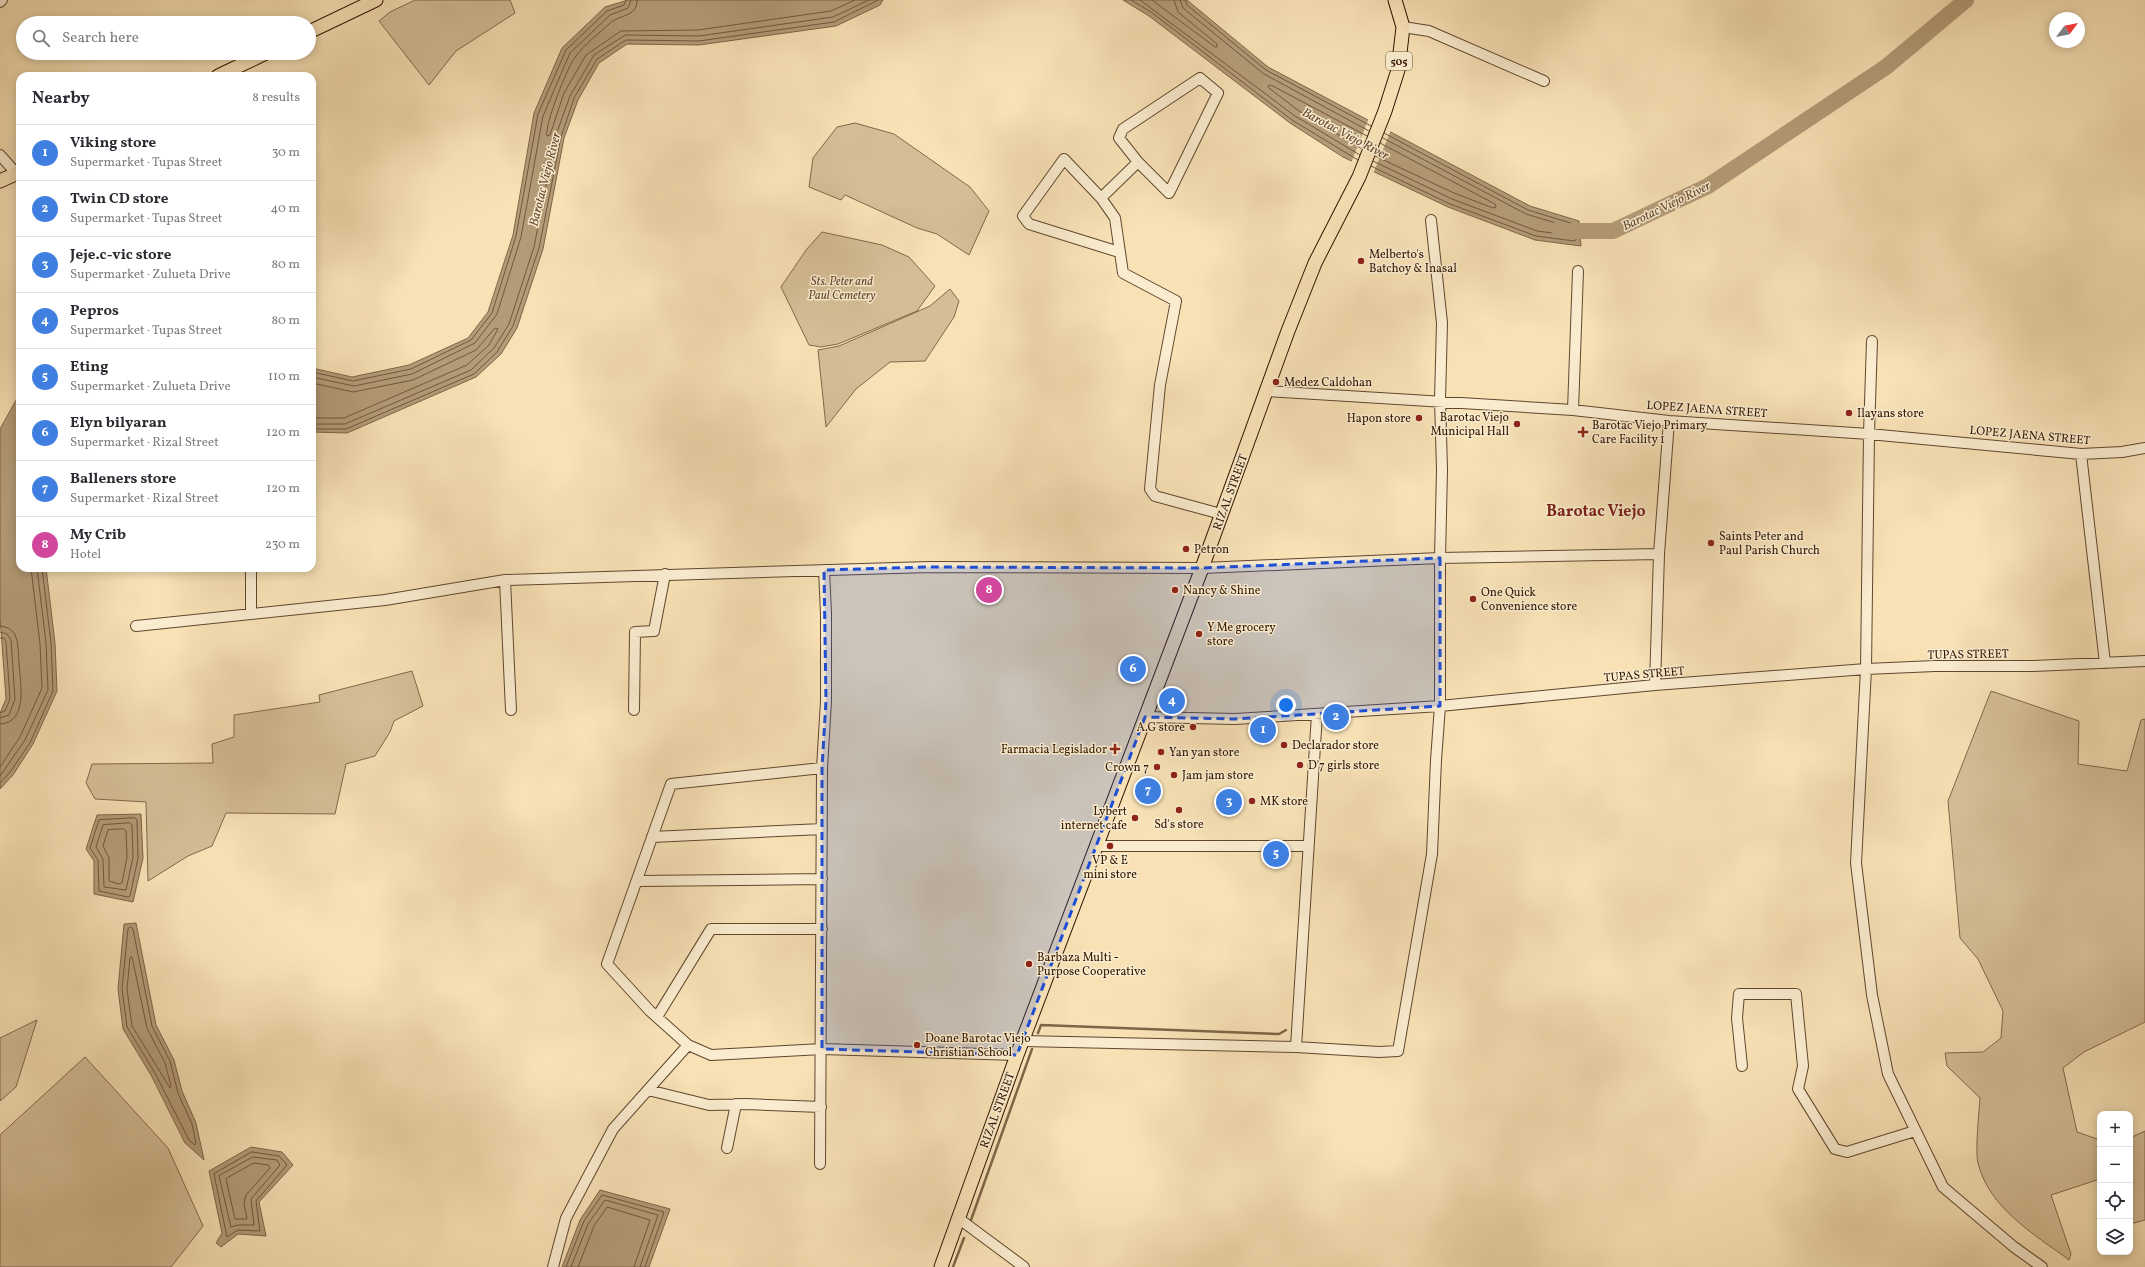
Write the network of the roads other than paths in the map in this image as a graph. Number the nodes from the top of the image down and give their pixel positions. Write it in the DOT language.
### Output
graph roads {
  1 [pos="376,0"];
  2 [pos="1400,4"];
  3 [pos="1403,27"];
  4 [pos="316,29"];
  5 [pos="251,60"];
  6 [pos="226,72"];
  7 [pos="1544,81"];
  8 [pos="0,155"];
  9 [pos="1138,162"];
  10 [pos="16,170"];
  11 [pos="16,173"];
  12 [pos="0,181"];
  13 [pos="1101,198"];
  14 [pos="1431,220"];
  15 [pos="1119,252"];
  16 [pos="1578,272"];
  17 [pos="1872,341"];
  18 [pos="1267,391"];
  19 [pos="1440,400"];
  20 [pos="1573,410"];
  21 [pos="1669,420"];
  22 [pos="1868,434"];
  23 [pos="2145,448"];
  24 [pos="2081,454"];
  25 [pos="1221,514"];
  26 [pos="1659,554"];
  27 [pos="1440,558"];
  28 [pos="1202,568"];
  29 [pos="824,570"];
  30 [pos="251,572"];
  31 [pos="665,574"];
  32 [pos="505,580"];
  33 [pos="251,614"];
  34 [pos="136,626"];
  35 [pos="2145,661"];
  36 [pos="2106,663"];
  37 [pos="1866,669"];
  38 [pos="1655,685"];
  39 [pos="1440,706"];
  40 [pos="511,710"];
  41 [pos="634,710"];
  42 [pos="1317,714"];
  43 [pos="1145,717"];
  44 [pos="822,768"];
  45 [pos="822,829"];
  46 [pos="652,837"];
  47 [pos="1096,846"];
  48 [pos="1308,846"];
  49 [pos="822,879"];
  50 [pos="637,881"];
  51 [pos="822,929"];
  52 [pos="657,1017"];
  53 [pos="1023,1041"];
  54 [pos="688,1045"];
  55 [pos="1296,1047"];
  56 [pos="822,1050"];
  57 [pos="1017,1054"];
  58 [pos="1742,1066"];
  59 [pos="648,1090"];
  60 [pos="736,1104"];
  61 [pos="821,1107"];
  62 [pos="1915,1131"];
  63 [pos="728,1148"];
  64 [pos="820,1164"];
  65 [pos="958,1218"];
  66 [pos="553,1267"];
  67 [pos="941,1267"];
  68 [pos="1024,1267"];
  69 [pos="2042,1267"];
  1 -- 4 [label="main road"];
  2 -- 3 [label="main road, RIZAL STREET / 505"];
  3 -- 7 [label="street"];
  3 -- 18 [label="main road, RIZAL STREET / 505"];
  5 -- 6 [label="main road"];
  8 -- 10 [label="street"];
  9 -- 9 [label="street"];
  9 -- 13 [label="street"];
  11 -- 12 [label="main road"];
  13 -- 15 [label="street"];
  13 -- 15 [label="street"];
  14 -- 19 [label="street"];
  15 -- 25 [label="street"];
  16 -- 20 [label="street"];
  17 -- 22 [label="street"];
  18 -- 19 [label="street, LOPEZ JAENA STREET"];
  18 -- 25 [label="main road, RIZAL STREET / 505"];
  19 -- 20 [label="street, LOPEZ JAENA STREET"];
  19 -- 27 [label="street"];
  20 -- 21 [label="street, LOPEZ JAENA STREET"];
  21 -- 22 [label="street, LOPEZ JAENA STREET"];
  21 -- 26 [label="street"];
  22 -- 24 [label="street, LOPEZ JAENA STREET"];
  22 -- 37 [label="street"];
  23 -- 24 [label="street, LOPEZ JAENA STREET"];
  24 -- 36 [label="street"];
  25 -- 28 [label="main road, RIZAL STREET / 505"];
  26 -- 27 [label="street"];
  26 -- 38 [label="street"];
  27 -- 28 [label="street"];
  27 -- 39 [label="street"];
  28 -- 29 [label="street"];
  28 -- 43 [label="main road, RIZAL STREET / 505"];
  29 -- 31 [label="street"];
  29 -- 44 [label="street"];
  30 -- 33 [label="street"];
  31 -- 32 [label="street"];
  31 -- 41 [label="street"];
  32 -- 33 [label="street"];
  32 -- 40 [label="street"];
  33 -- 34 [label="street"];
  35 -- 36 [label="street, TUPAS STREET"];
  36 -- 37 [label="street, TUPAS STREET"];
  37 -- 38 [label="street, TUPAS STREET"];
  37 -- 62 [label="street"];
  38 -- 39 [label="street, TUPAS STREET"];
  39 -- 42 [label="street, TUPAS STREET"];
  39 -- 55 [label="street"];
  42 -- 43 [label="street, TUPAS STREET"];
  42 -- 48 [label="street"];
  43 -- 47 [label="main road, RIZAL STREET / 505"];
  44 -- 45 [label="street"];
  44 -- 46 [label="street"];
  45 -- 46 [label="street"];
  45 -- 49 [label="street"];
  46 -- 50 [label="street"];
  47 -- 48 [label="street"];
  47 -- 53 [label="main road, RIZAL STREET / 505"];
  48 -- 55 [label="street"];
  49 -- 50 [label="street"];
  49 -- 51 [label="street"];
  50 -- 52 [label="street"];
  51 -- 52 [label="street"];
  51 -- 56 [label="street"];
  52 -- 54 [label="street"];
  53 -- 55 [label="street"];
  53 -- 57 [label="main road, RIZAL STREET / 505"];
  54 -- 56 [label="street"];
  54 -- 59 [label="street"];
  56 -- 57 [label="street"];
  56 -- 61 [label="street"];
  57 -- 65 [label="main road, RIZAL STREET / 505"];
  58 -- 62 [label="street"];
  59 -- 60 [label="street"];
  59 -- 66 [label="street"];
  60 -- 61 [label="street"];
  60 -- 63 [label="street"];
  61 -- 64 [label="street"];
  62 -- 69 [label="street"];
  65 -- 67 [label="main road, RIZAL STREET / 505"];
  65 -- 68 [label="street"];
}
